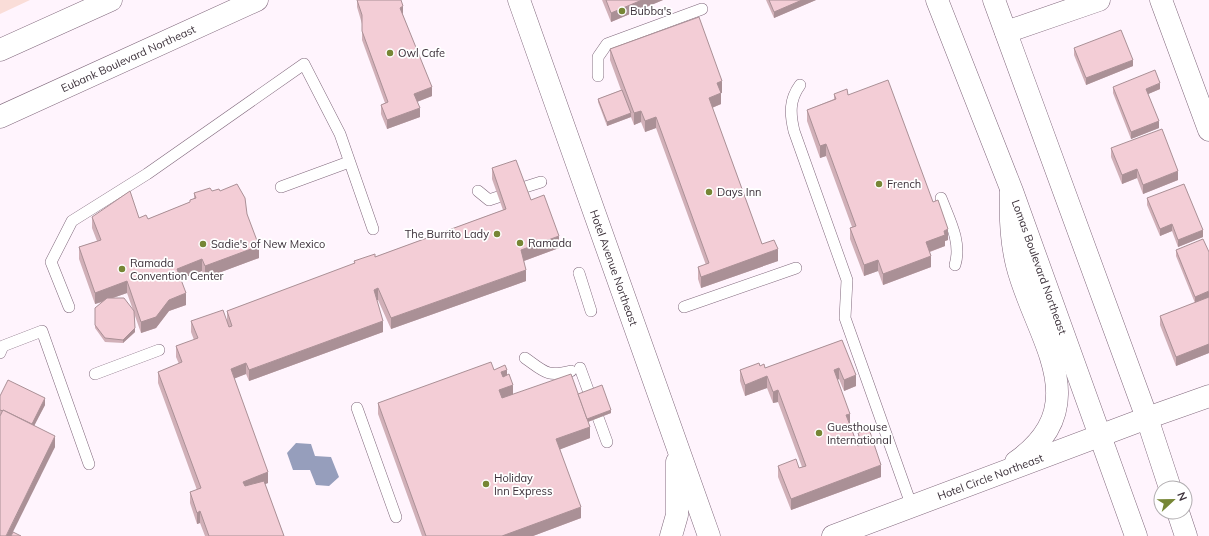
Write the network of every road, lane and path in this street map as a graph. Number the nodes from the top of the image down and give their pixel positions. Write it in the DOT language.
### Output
graph roads {
  1 [pos="111,0"];
  2 [pos="257,0"];
  3 [pos="519,0"];
  4 [pos="937,0"];
  5 [pos="994,0"];
  6 [pos="1099,0"];
  7 [pos="1161,0"];
  8 [pos="242,5"];
  9 [pos="702,9"];
  10 [pos="1006,32"];
  11 [pos="0,50"];
  12 [pos="598,76"];
  13 [pos="800,85"];
  14 [pos="0,117"];
  15 [pos="1209,130"];
  16 [pos="349,162"];
  17 [pos="541,182"];
  18 [pos="281,187"];
  19 [pos="522,188"];
  20 [pos="478,190"];
  21 [pos="1012,190"];
  22 [pos="498,197"];
  23 [pos="941,198"];
  24 [pos="373,229"];
  25 [pos="955,265"];
  26 [pos="796,268"];
  27 [pos="579,273"];
  28 [pos="69,307"];
  29 [pos="684,307"];
  30 [pos="591,311"];
  31 [pos="159,350"];
  32 [pos="0,353"];
  33 [pos="525,358"];
  34 [pos="94,374"];
  35 [pos="1209,396"];
  36 [pos="358,408"];
  37 [pos="1147,418"];
  38 [pos="1100,434"];
  39 [pos="607,442"];
  40 [pos="677,445"];
  41 [pos="89,464"];
  42 [pos="994,476"];
  43 [pos="1167,480"];
  44 [pos="912,507"];
  45 [pos="396,517"];
  46 [pos="1181,520"];
  47 [pos="671,536"];
  48 [pos="710,536"];
  49 [pos="832,536"];
  50 [pos="1136,536"];
  51 [pos="1186,536"];
  1 -- 11 [label="street"];
  2 -- 8 [label="street, Eubank Boulevard Northeast"];
  3 -- 40 [label="street, Hotel Avenue Northeast"];
  4 -- 21 [label="street, Lomas Boulevard Northeast"];
  5 -- 10 [label="street"];
  6 -- 10 [label="street"];
  7 -- 15 [label="street"];
  8 -- 14 [label="street, Eubank Boulevard Northeast"];
  9 -- 12 [label="lane"];
  10 -- 37 [label="street"];
  13 -- 44 [label="lane"];
  16 -- 18 [label="lane"];
  16 -- 24 [label="lane"];
  16 -- 28 [label="lane"];
  17 -- 19 [label="lane"];
  20 -- 22 [label="lane"];
  21 -- 38 [label="street, Lomas Boulevard Northeast"];
  21 -- 42 [label="street"];
  23 -- 25 [label="lane"];
  26 -- 29 [label="lane"];
  27 -- 30 [label="lane"];
  31 -- 34 [label="lane"];
  32 -- 41 [label="lane"];
  33 -- 39 [label="lane"];
  35 -- 37 [label="street, Hotel Circle Northeast"];
  36 -- 45 [label="lane"];
  37 -- 38 [label="street, Hotel Circle Northeast"];
  37 -- 43 [label="street"];
  38 -- 42 [label="street, Hotel Circle Northeast"];
  38 -- 50 [label="street, Lomas Boulevard Northeast"];
  40 -- 47 [label="street"];
  40 -- 48 [label="street, Hotel Avenue Northeast"];
  42 -- 44 [label="street, Hotel Circle Northeast"];
  44 -- 49 [label="street, Hotel Circle Northeast"];
  46 -- 51 [label="street"];
}
